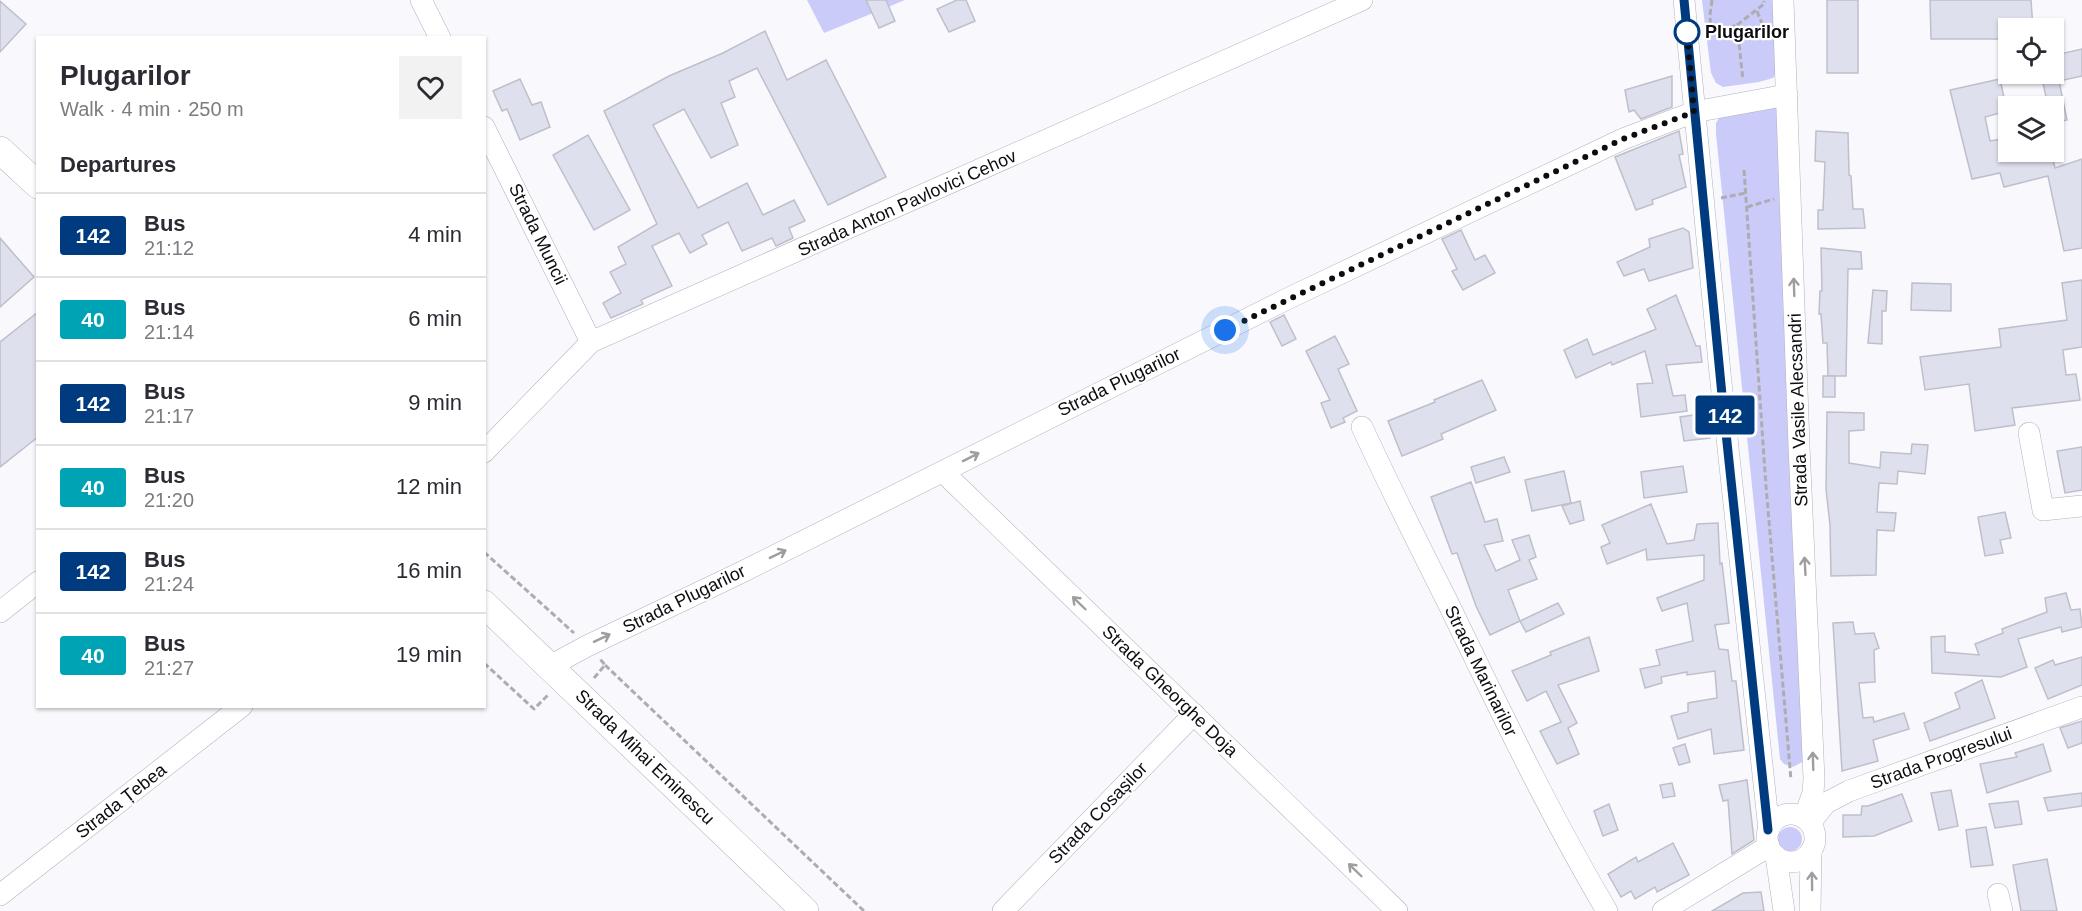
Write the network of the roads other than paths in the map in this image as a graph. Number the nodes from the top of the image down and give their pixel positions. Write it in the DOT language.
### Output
graph roads {
  1 [pos="422,0"];
  2 [pos="1362,0"];
  3 [pos="1684,0"];
  4 [pos="1783,0"];
  5 [pos="439,36"];
  6 [pos="1787,95"];
  7 [pos="1694,112"];
  8 [pos="486,131"];
  9 [pos="0,150"];
  10 [pos="36,183"];
  11 [pos="591,342"];
  12 [pos="1362,427"];
  13 [pos="2030,433"];
  14 [pos="486,450"];
  15 [pos="943,471"];
  16 [pos="2082,506"];
  17 [pos="36,584"];
  18 [pos="486,606"];
  19 [pos="0,612"];
  20 [pos="550,666"];
  21 [pos="2082,707"];
  22 [pos="239,708"];
  23 [pos="1194,714"];
  24 [pos="1807,820"];
  25 [pos="1771,844"];
  26 [pos="1811,851"];
  27 [pos="0,895"];
  28 [pos="806,911"];
  29 [pos="1003,911"];
  30 [pos="1397,911"];
  31 [pos="1607,911"];
  32 [pos="1663,911"];
  33 [pos="1784,911"];
  34 [pos="1810,911"];
  1 -- 5 [label="street"];
  2 -- 11 [label="street, Strada Anton Pavlovici Cehov"];
  3 -- 7 [label="street"];
  4 -- 6 [label="street, Strada Vasile Alecsandri"];
  6 -- 7 [label="street, Strada Plugarilor"];
  24 -- 6 [label="street, Strada Vasile Alecsandri, one-way"];
  15 -- 7 [label="street, Strada Plugarilor, one-way"];
  7 -- 25 [label="street"];
  8 -- 11 [label="street, Strada Muncii"];
  9 -- 10 [label="main road"];
  11 -- 14 [label="street, Strada Anton Pavlovici Cehov"];
  12 -- 31 [label="street, Strada Marinarilor"];
  13 -- 16 [label="street"];
  20 -- 15 [label="street, Strada Plugarilor, one-way"];
  23 -- 15 [label="street, Strada Gheorghe Doja, one-way"];
  17 -- 19 [label="street"];
  18 -- 20 [label="main road, Strada Mihai Eminescu"];
  20 -- 28 [label="main road, Strada Mihai Eminescu"];
  21 -- 24 [label="street, Strada Progresului"];
  22 -- 27 [label="street, Strada Țebea"];
  23 -- 29 [label="street, Strada Cosașilor"];
  30 -- 23 [label="street, Strada Gheorghe Doja, one-way"];
  24 -- 25 [label="street"];
  24 -- 26 [label="street"];
  25 -- 26 [label="street"];
  25 -- 32 [label="street"];
  25 -- 33 [label="street"];
  34 -- 26 [label="street, one-way"];
}
